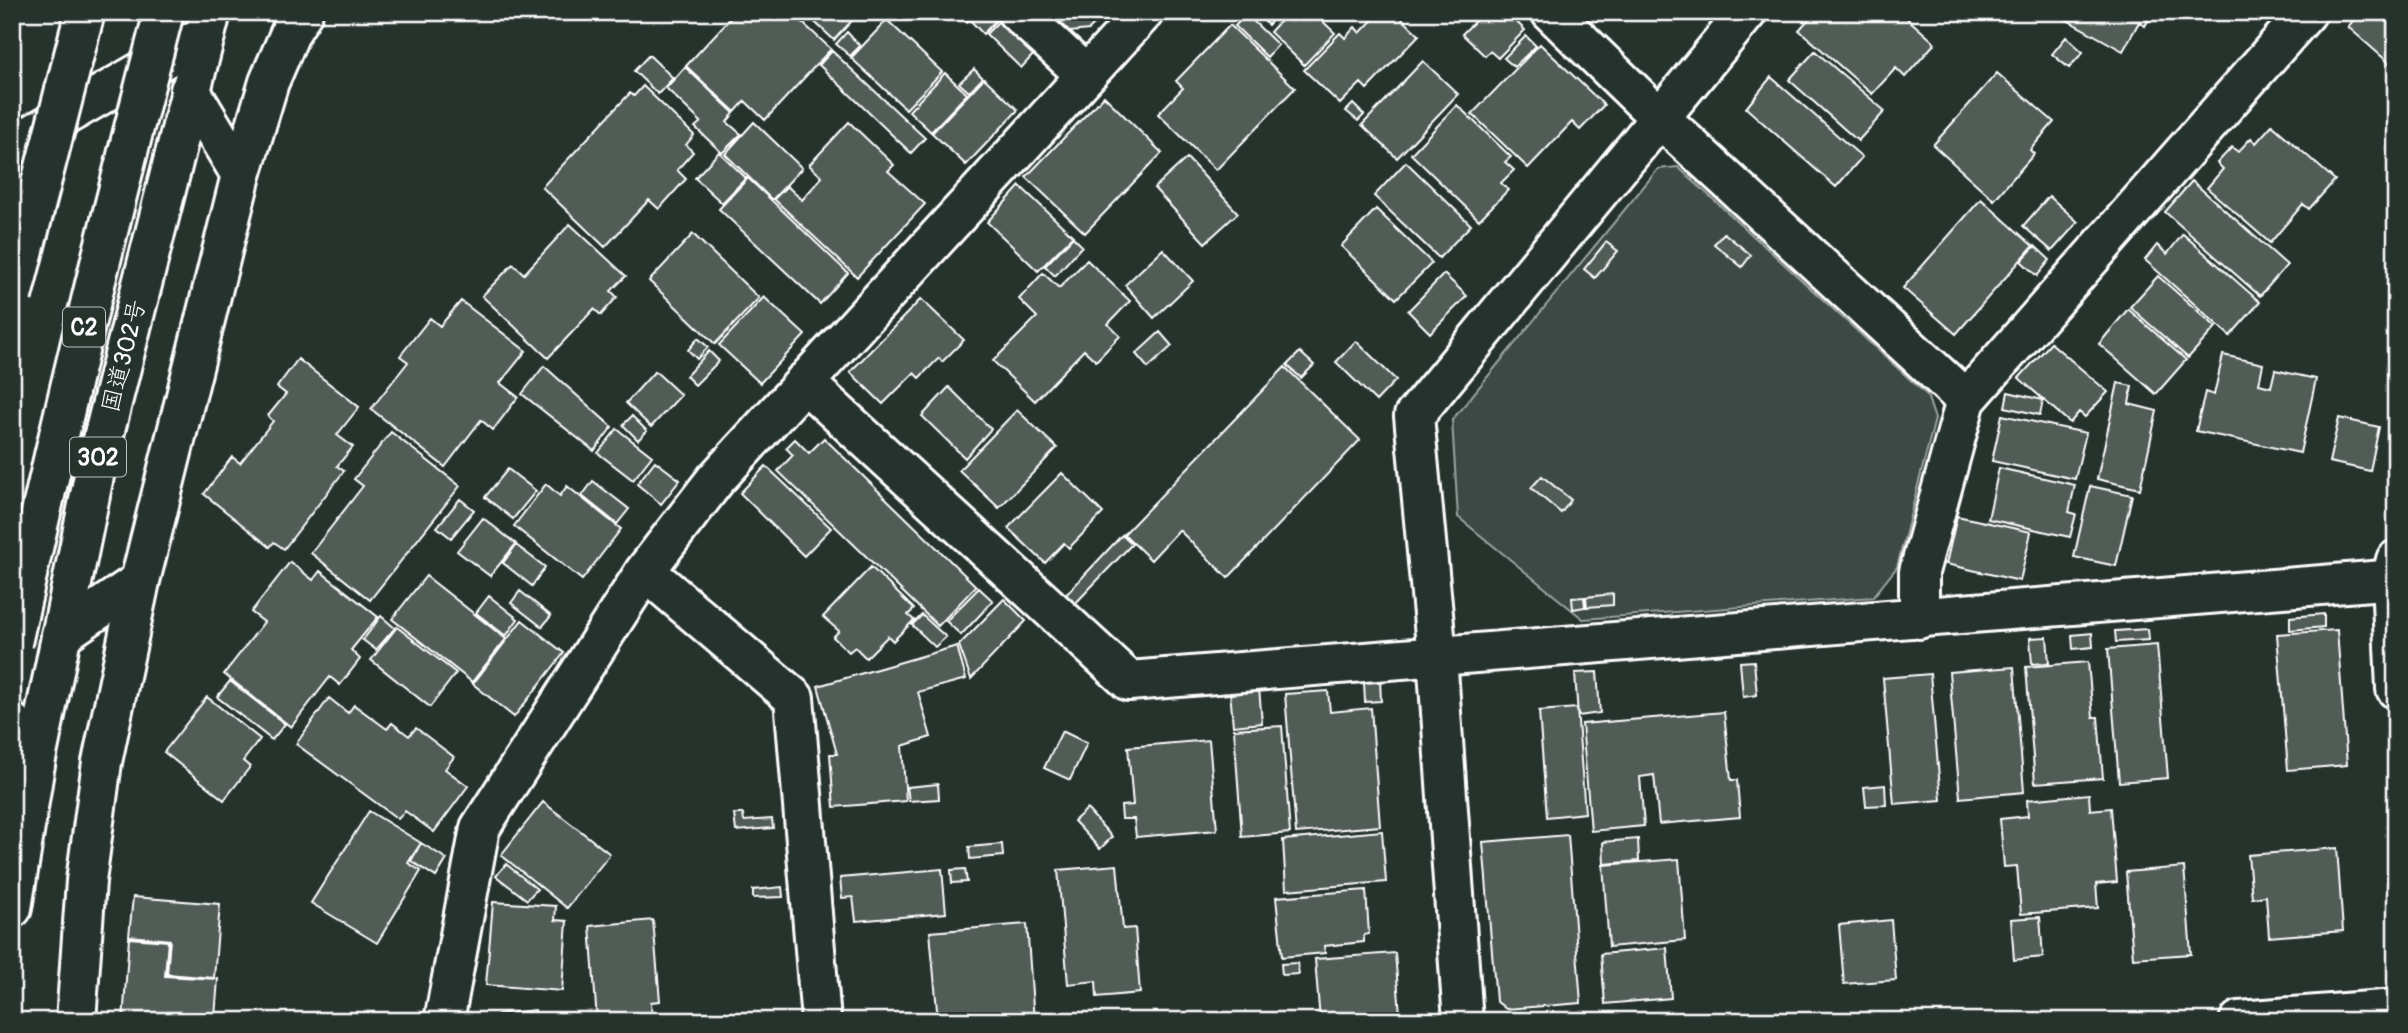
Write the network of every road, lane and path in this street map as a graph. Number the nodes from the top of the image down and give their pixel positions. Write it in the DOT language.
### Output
graph roads {
  1 [pos="85,12"];
  2 [pos="164,12"];
  3 [pos="303,12"];
  4 [pos="1017,12"];
  5 [pos="1144,12"];
  6 [pos="1551,12"];
  7 [pos="1746,12"];
  8 [pos="2307,12"];
  9 [pos="208,23"];
  10 [pos="1086,75"];
  11 [pos="190,90"];
  12 [pos="1660,118"];
  13 [pos="12,146"];
  14 [pos="242,175"];
  15 [pos="12,296"];
  16 [pos="804,382"];
  17 [pos="1966,400"];
  18 [pos="645,571"];
  19 [pos="2394,573"];
  20 [pos="140,581"];
  21 [pos="1919,618"];
  22 [pos="61,635"];
  23 [pos="12,643"];
  24 [pos="1437,656"];
  25 [pos="2396,690"];
  26 [pos="12,723"];
  27 [pos="35,764"];
  28 [pos="12,908"];
  29 [pos="2396,1009"];
  30 [pos="76,1021"];
  31 [pos="444,1021"];
  32 [pos="821,1021"];
  33 [pos="1463,1021"];
  34 [pos="2239,1021"];
  1 -- 15 [label="main road, bridge"];
  2 -- 23 [label="main road, C2, bridge"];
  3 -- 14 [label="main road"];
  4 -- 10 [label="main road"];
  5 -- 10 [label="main road"];
  6 -- 12 [label="main road"];
  7 -- 12 [label="main road"];
  8 -- 17 [label="main road"];
  9 -- 11 [label="main road, 国道302号 / 302"];
  9 -- 13 [label="main road"];
  10 -- 16 [label="main road"];
  11 -- 14 [label="main road"];
  11 -- 22 [label="main road, 国道302号 / 302"];
  12 -- 17 [label="main road"];
  12 -- 24 [label="main road"];
  14 -- 20 [label="main road"];
  16 -- 18 [label="main road"];
  16 -- 24 [label="main road"];
  17 -- 21 [label="main road"];
  18 -- 31 [label="main road"];
  18 -- 32 [label="main road"];
  19 -- 21 [label="main road"];
  19 -- 25 [label="main road"];
  20 -- 22 [label="main road"];
  20 -- 30 [label="main road"];
  21 -- 24 [label="main road"];
  22 -- 27 [label="main road, 国道302号 / 302"];
  24 -- 33 [label="main road"];
  26 -- 27 [label="main road"];
  27 -- 28 [label="main road, 国道302号 / 302"];
  29 -- 34 [label="main road"];
}
